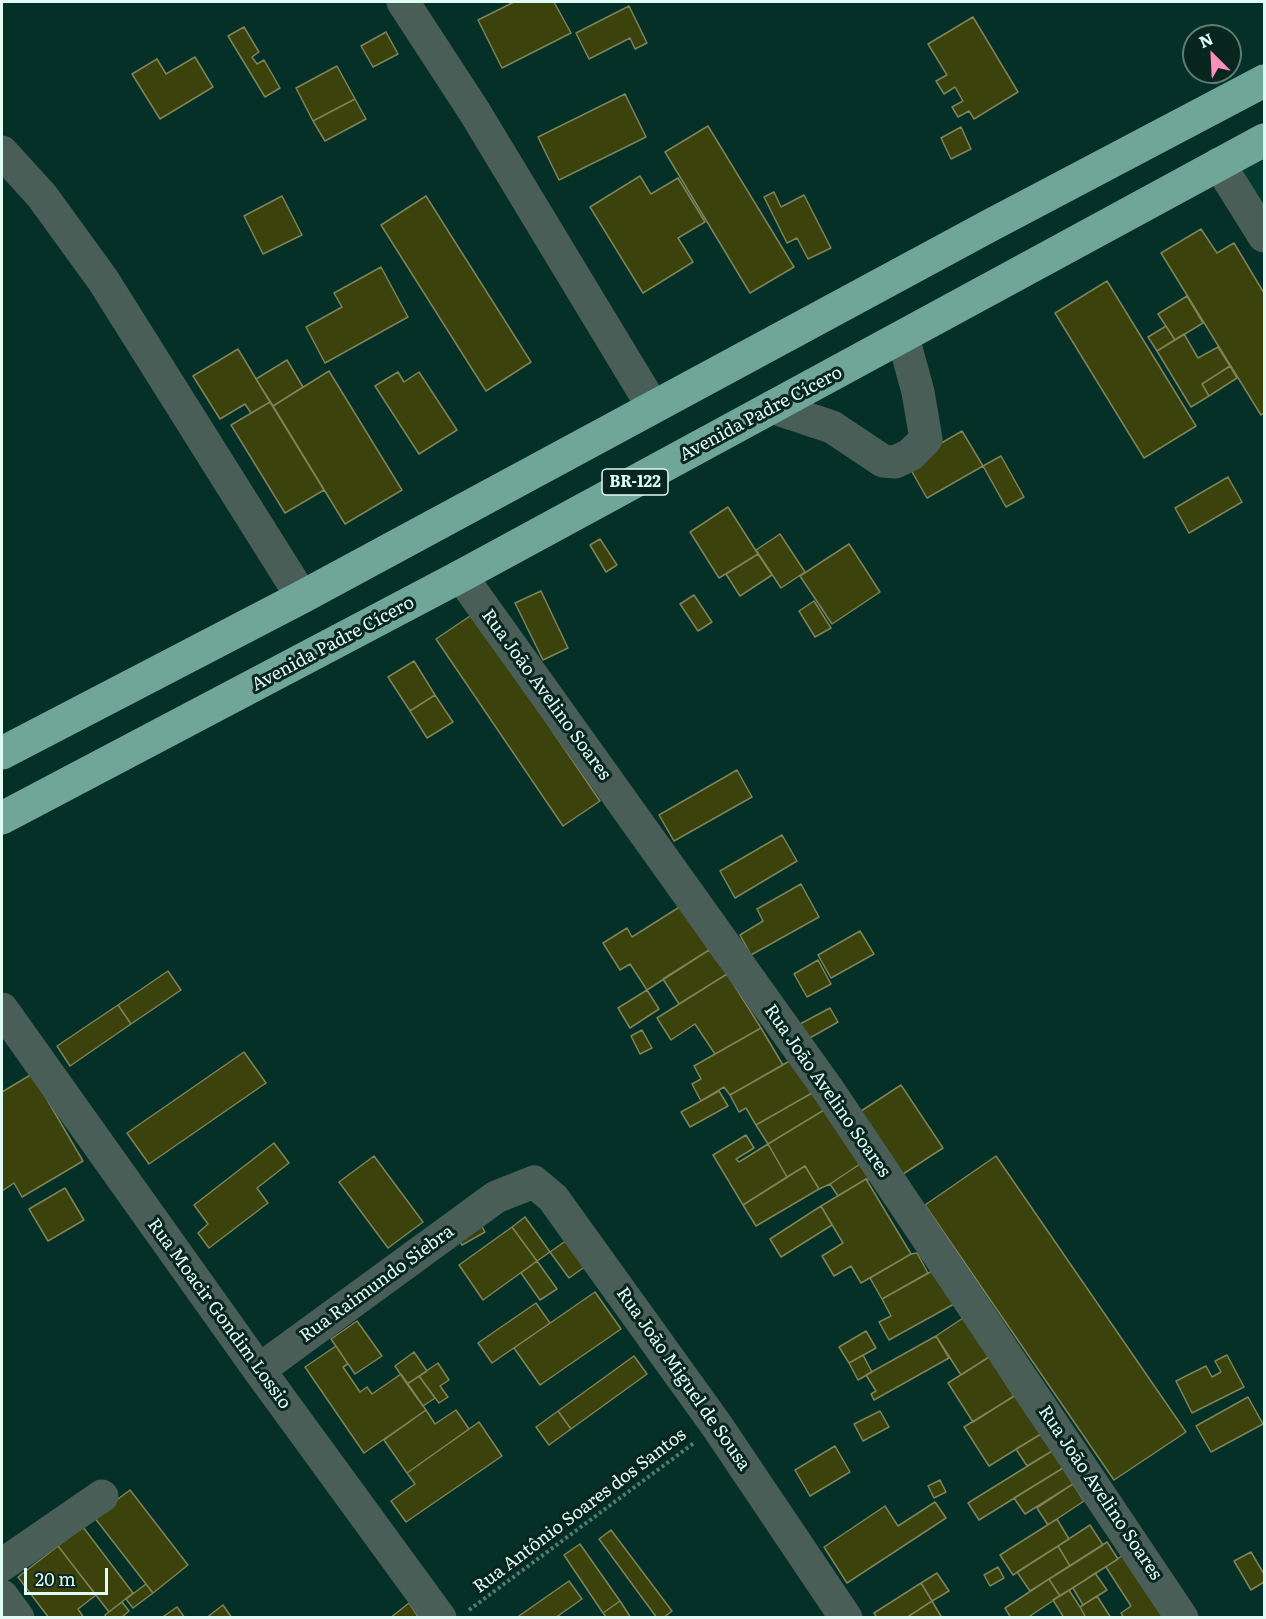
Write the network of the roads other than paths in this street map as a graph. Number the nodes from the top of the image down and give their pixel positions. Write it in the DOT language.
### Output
graph roads {
  1 [pos="403,2"];
  2 [pos="1264,81"];
  3 [pos="1264,140"];
  4 [pos="2,152"];
  5 [pos="1219,164"];
  6 [pos="1264,236"];
  7 [pos="903,338"];
  8 [pos="653,408"];
  9 [pos="772,408"];
  10 [pos="461,576"];
  11 [pos="302,597"];
  12 [pos="2,753"];
  13 [pos="2,818"];
  14 [pos="2,1009"];
  15 [pos="496,1197"];
  16 [pos="259,1370"];
  17 [pos="102,1496"];
  18 [pos="2,1565"];
  19 [pos="2,1596"];
  20 [pos="454,1614"];
  21 [pos="1182,1616"];
  22 [pos="18,1617"];
  23 [pos="846,1617"];
  1 -- 8 [label="street"];
  2 -- 8 [label="highway"];
  3 -- 5 [label="highway, Avenida Padre Cícero / BR-122"];
  4 -- 11 [label="street"];
  5 -- 6 [label="street"];
  5 -- 7 [label="highway, Avenida Padre Cícero / BR-122"];
  7 -- 9 [label="highway, Avenida Padre Cícero / BR-122"];
  7 -- 9 [label="street"];
  8 -- 11 [label="highway"];
  9 -- 10 [label="highway, Avenida Padre Cícero / BR-122"];
  10 -- 13 [label="highway, Avenida Padre Cícero / BR-122"];
  10 -- 21 [label="street, Rua João Avelino Soares"];
  11 -- 12 [label="highway"];
  14 -- 16 [label="street, Rua Moacir Gondim Lossio"];
  15 -- 16 [label="street, Rua Raimundo Siebra"];
  15 -- 23 [label="street, Rua João Miguel de Sousa"];
  16 -- 20 [label="street, Rua Moacir Gondim Lossio"];
  17 -- 18 [label="street"];
  19 -- 22 [label="street"];
}
